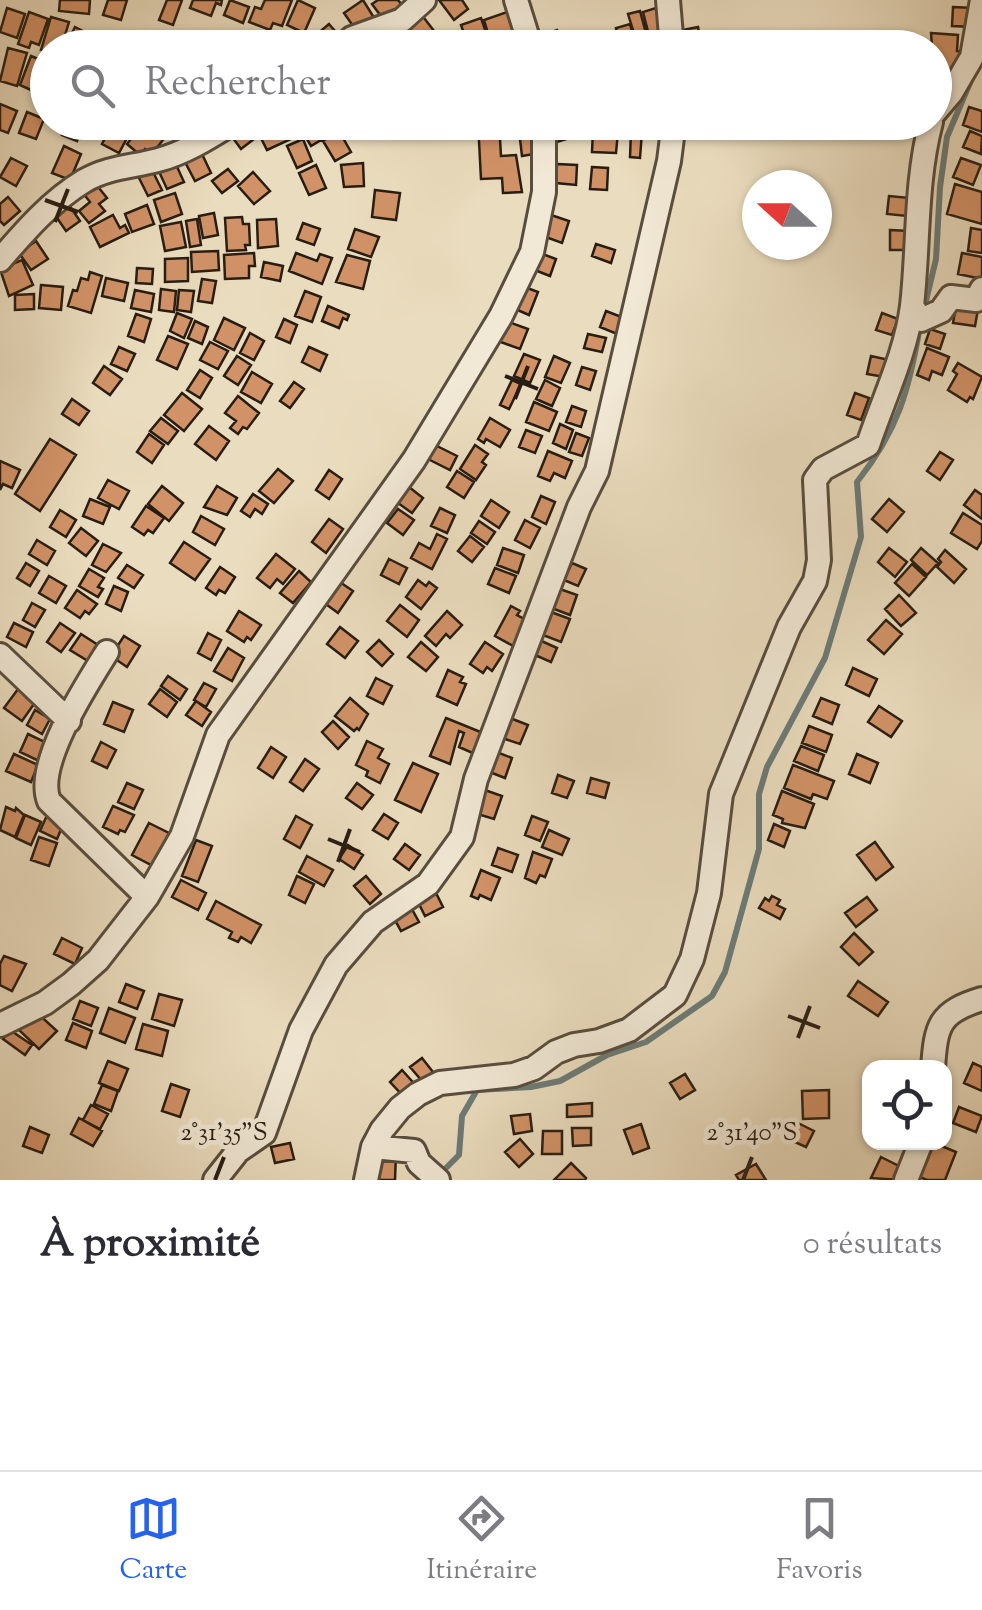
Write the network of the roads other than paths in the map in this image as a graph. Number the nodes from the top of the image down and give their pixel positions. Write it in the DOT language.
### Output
graph roads {
  1 [pos="424,0"];
  2 [pos="516,0"];
  3 [pos="668,0"];
  4 [pos="982,0"];
  5 [pos="374,30"];
  6 [pos="525,30"];
  7 [pos="670,30"];
  8 [pos="952,93"];
  9 [pos="207,140"];
  10 [pos="544,140"];
  11 [pos="672,140"];
  12 [pos="928,140"];
  13 [pos="0,260"];
  14 [pos="982,289"];
  15 [pos="912,306"];
  16 [pos="107,652"];
  17 [pos="0,654"];
  18 [pos="68,721"];
  19 [pos="147,897"];
  20 [pos="982,999"];
  21 [pos="0,1026"];
  22 [pos="934,1060"];
  23 [pos="373,1147"];
  24 [pos="919,1150"];
  25 [pos="215,1180"];
  26 [pos="366,1180"];
  27 [pos="438,1180"];
  28 [pos="906,1180"];
  1 -- 5 [label="street"];
  2 -- 6 [label="street"];
  3 -- 7 [label="street"];
  4 -- 8 [label="street"];
  9 -- 13 [label="street"];
  10 -- 19 [label="street"];
  11 -- 25 [label="street"];
  12 -- 15 [label="street"];
  14 -- 15 [label="street"];
  15 -- 23 [label="street"];
  16 -- 18 [label="street"];
  17 -- 18 [label="street"];
  18 -- 19 [label="street"];
  19 -- 21 [label="street"];
  20 -- 22 [label="street"];
  23 -- 26 [label="street"];
  23 -- 27 [label="street"];
  24 -- 28 [label="street"];
}
